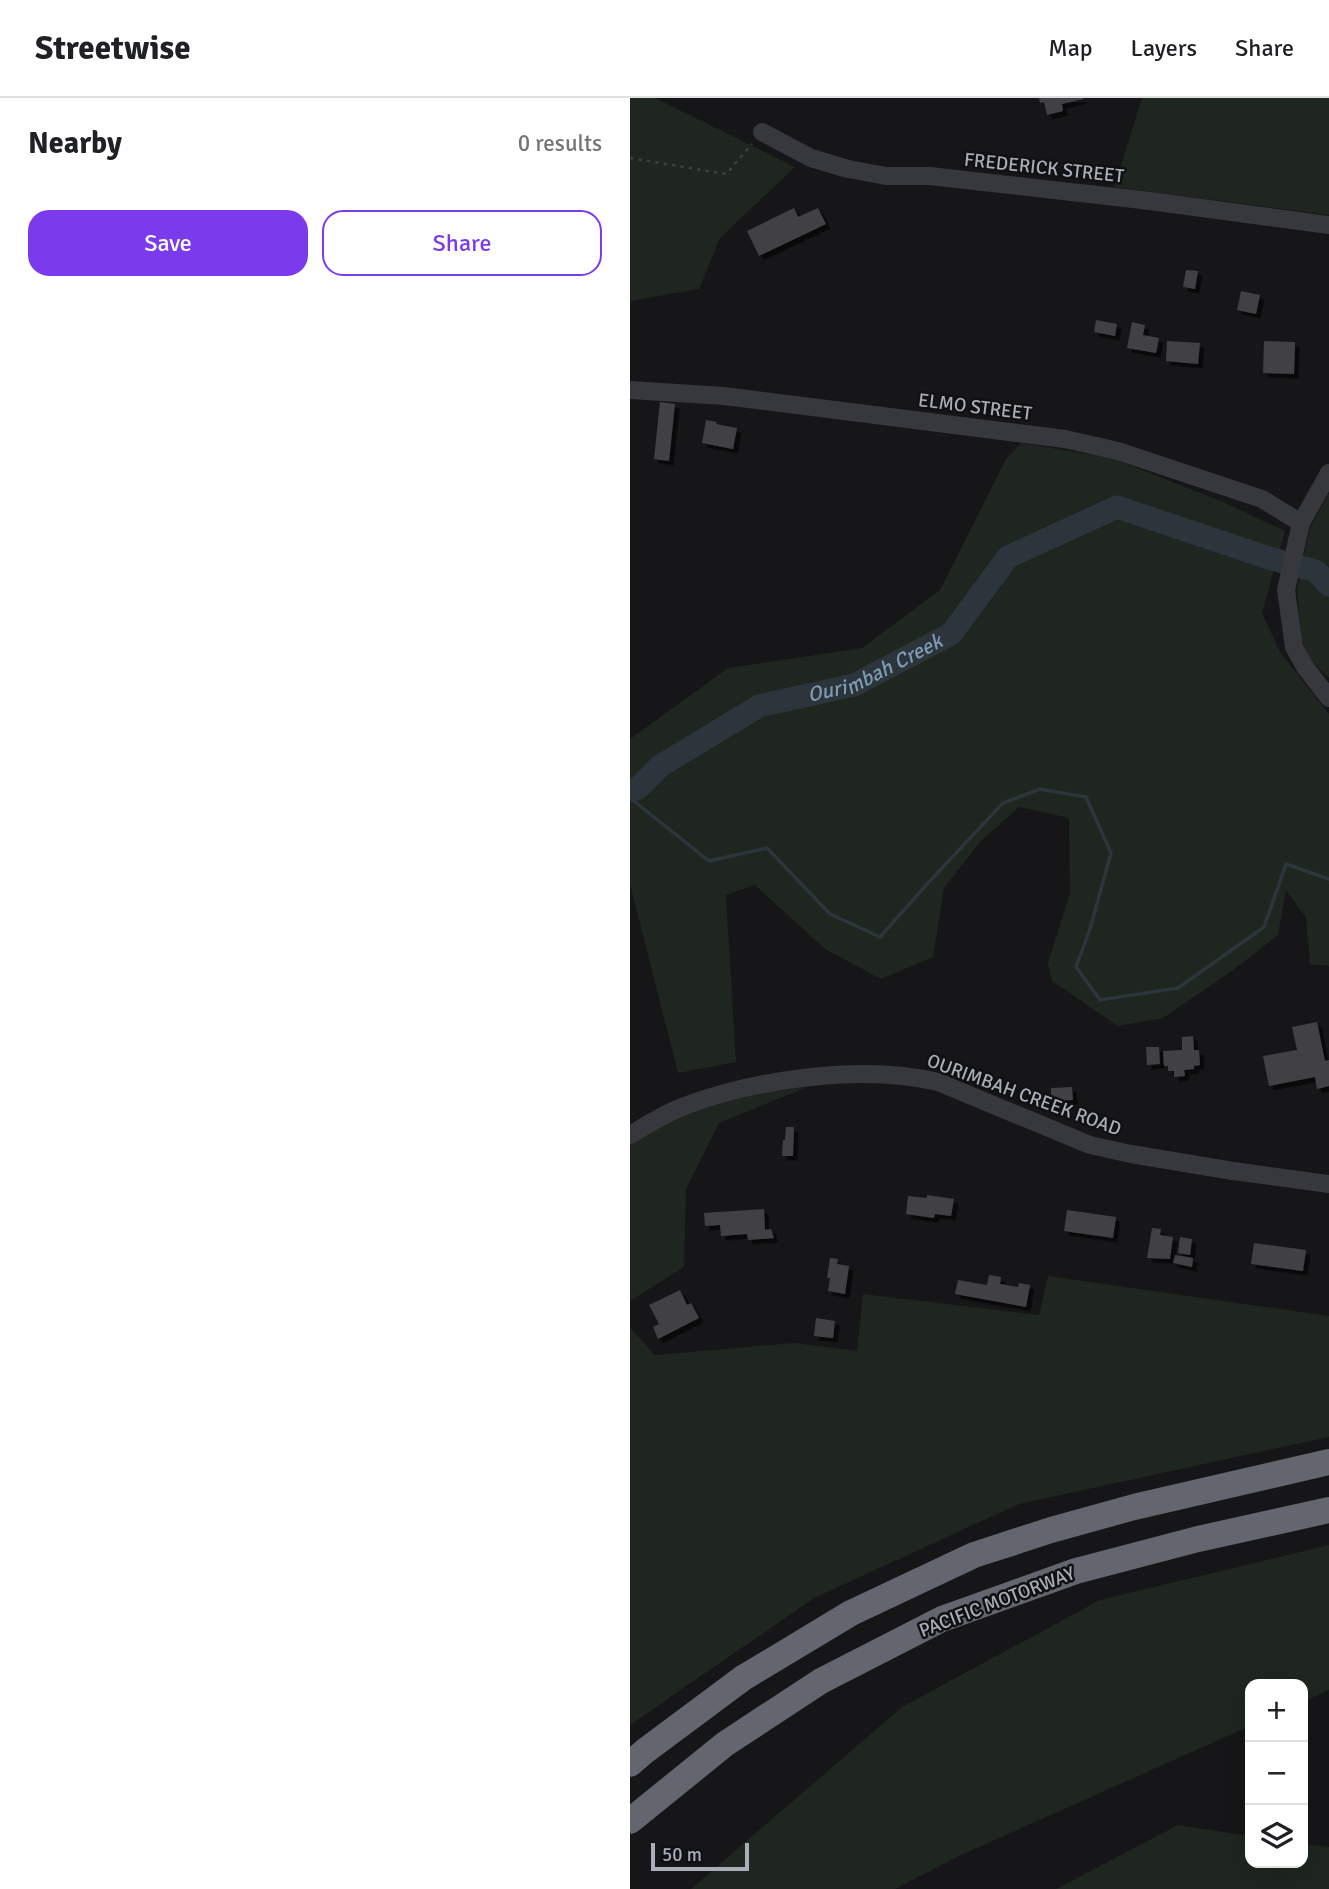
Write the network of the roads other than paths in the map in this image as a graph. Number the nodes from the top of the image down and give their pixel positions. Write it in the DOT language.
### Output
graph roads {
  1 [pos="762,132"];
  2 [pos="1329,225"];
  3 [pos="630,390"];
  4 [pos="1329,473"];
  5 [pos="1299,529"];
  6 [pos="1329,698"];
  7 [pos="630,1136"];
  8 [pos="1329,1184"];
  9 [pos="1329,1462"];
  10 [pos="1329,1510"];
  11 [pos="630,1764"];
  12 [pos="630,1821"];
  1 -- 2 [label="street, FREDERICK STREET"];
  3 -- 5 [label="street, ELMO STREET"];
  4 -- 5 [label="street"];
  5 -- 6 [label="street"];
  7 -- 8 [label="street, OURIMBAH CREEK ROAD"];
  9 -- 11 [label="highway"];
  10 -- 12 [label="highway, PACIFIC MOTORWAY"];
}
